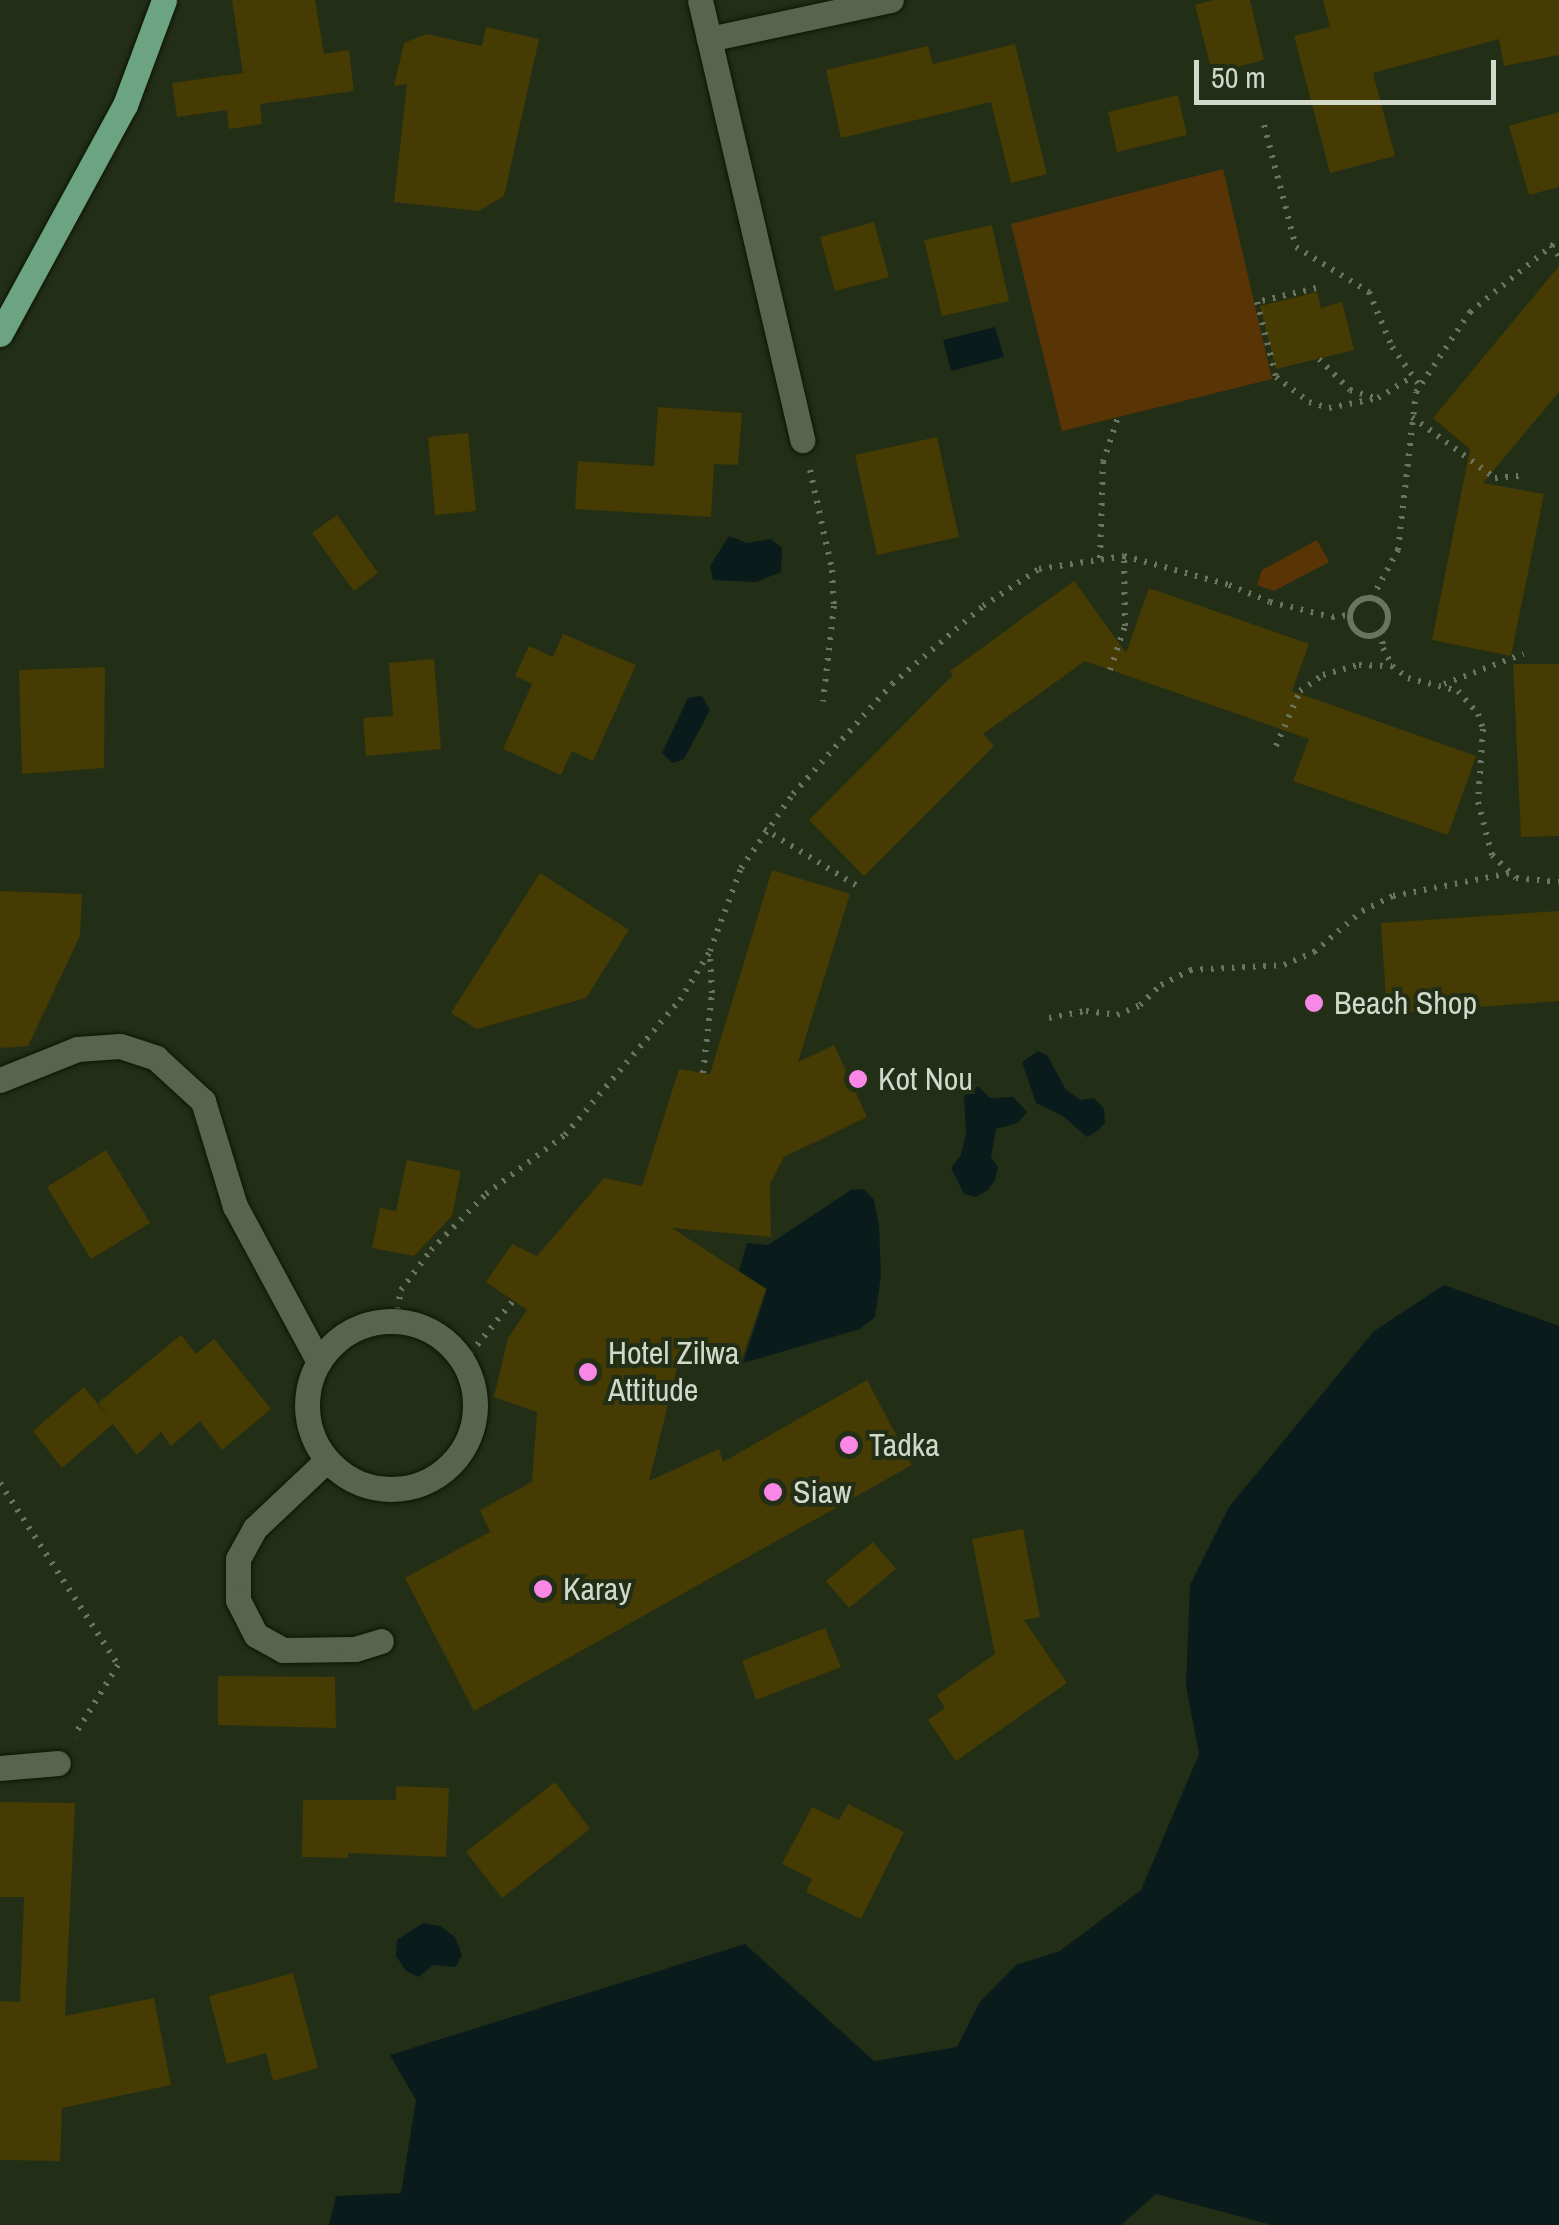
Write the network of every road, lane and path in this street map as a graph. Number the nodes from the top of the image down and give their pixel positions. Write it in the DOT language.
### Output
graph roads {
  1 [pos="164,0"];
  2 [pos="700,0"];
  3 [pos="891,0"];
  4 [pos="709,39"];
  5 [pos="1264,125"];
  6 [pos="1559,240"];
  7 [pos="1551,245"];
  8 [pos="1559,256"];
  9 [pos="1316,288"];
  10 [pos="0,334"];
  11 [pos="1320,358"];
  12 [pos="1412,377"];
  13 [pos="1420,386"];
  14 [pos="1378,398"];
  15 [pos="1118,417"];
  16 [pos="1412,417"];
  17 [pos="802,440"];
  18 [pos="1520,476"];
  19 [pos="1124,556"];
  20 [pos="1100,558"];
  21 [pos="1372,598"];
  22 [pos="1349,616"];
  23 [pos="1381,631"];
  24 [pos="1523,654"];
  25 [pos="1392,666"];
  26 [pos="1110,670"];
  27 [pos="1443,685"];
  28 [pos="823,700"];
  29 [pos="1276,746"];
  30 [pos="764,829"];
  31 [pos="1510,873"];
  32 [pos="1559,882"];
  33 [pos="859,887"];
  34 [pos="710,951"];
  35 [pos="1048,1018"];
  36 [pos="703,1073"];
  37 [pos="0,1080"];
  38 [pos="513,1301"];
  39 [pos="396,1320"];
  40 [pos="464,1361"];
  41 [pos="319,1362"];
  42 [pos="327,1460"];
  43 [pos="0,1483"];
  44 [pos="381,1641"];
  45 [pos="58,1763"];
  46 [pos="0,1768"];
  1 -- 10 [label="main road"];
  2 -- 4 [label="street"];
  3 -- 4 [label="street"];
  4 -- 17 [label="street"];
  5 -- 12 [label="path"];
  6 -- 7 [label="path"];
  7 -- 8 [label="path"];
  7 -- 13 [label="path"];
  9 -- 14 [label="path"];
  11 -- 14 [label="path"];
  12 -- 13 [label="path"];
  12 -- 14 [label="path"];
  13 -- 16 [label="path"];
  15 -- 20 [label="path"];
  16 -- 18 [label="path"];
  16 -- 21 [label="path"];
  17 -- 28 [label="path"];
  19 -- 20 [label="path"];
  19 -- 22 [label="path"];
  19 -- 26 [label="path"];
  20 -- 30 [label="path"];
  21 -- 22 [label="path"];
  21 -- 23 [label="path"];
  22 -- 23 [label="path"];
  23 -- 25 [label="path"];
  24 -- 27 [label="path"];
  25 -- 27 [label="path"];
  25 -- 29 [label="path"];
  27 -- 31 [label="path"];
  30 -- 33 [label="path"];
  30 -- 34 [label="path"];
  31 -- 32 [label="path"];
  31 -- 35 [label="path"];
  34 -- 36 [label="path"];
  34 -- 39 [label="path"];
  37 -- 41 [label="street"];
  38 -- 40 [label="path"];
  39 -- 40 [label="street"];
  39 -- 41 [label="street"];
  40 -- 42 [label="street"];
  41 -- 42 [label="street"];
  42 -- 44 [label="street"];
  43 -- 45 [label="path"];
  45 -- 46 [label="street"];
}
